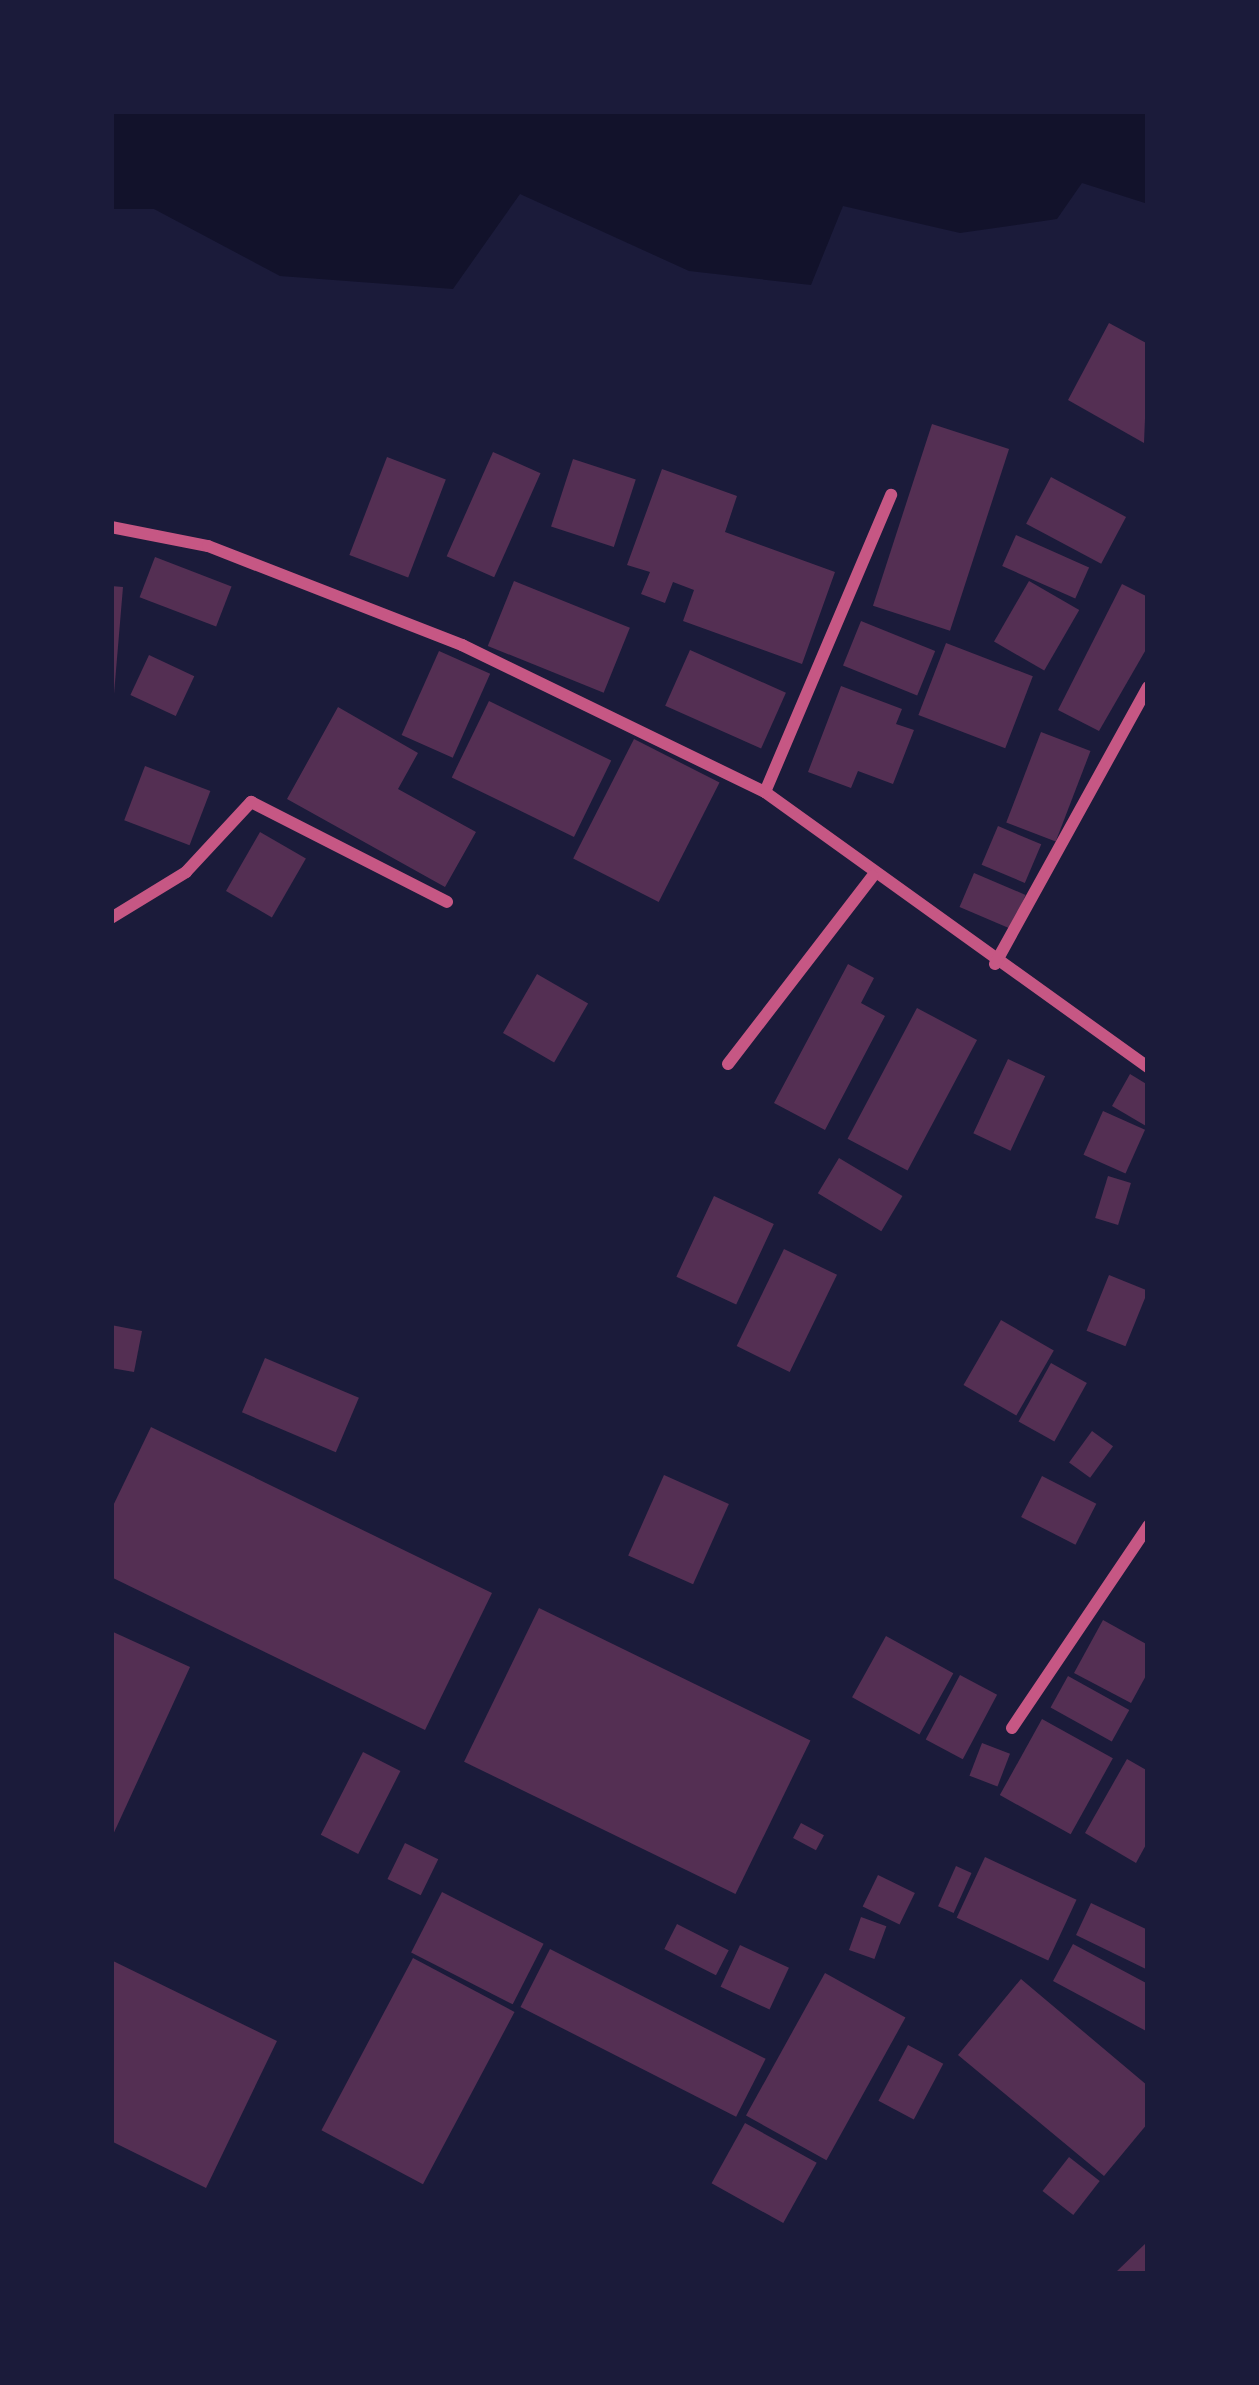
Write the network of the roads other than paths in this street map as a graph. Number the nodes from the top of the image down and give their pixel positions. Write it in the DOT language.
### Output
graph roads {
  1 [pos="891,495"];
  2 [pos="111,527"];
  3 [pos="1148,687"];
  4 [pos="764,792"];
  5 [pos="873,876"];
  6 [pos="447,902"];
  7 [pos="111,918"];
  8 [pos="995,964"];
  9 [pos="728,1064"];
  10 [pos="1148,1067"];
  11 [pos="1148,1526"];
  12 [pos="1012,1728"];
  1 -- 4 [label="street"];
  2 -- 4 [label="street"];
  3 -- 8 [label="street"];
  4 -- 5 [label="street"];
  5 -- 8 [label="street"];
  5 -- 9 [label="street"];
  6 -- 7 [label="street"];
  8 -- 10 [label="street"];
  11 -- 12 [label="street"];
}
